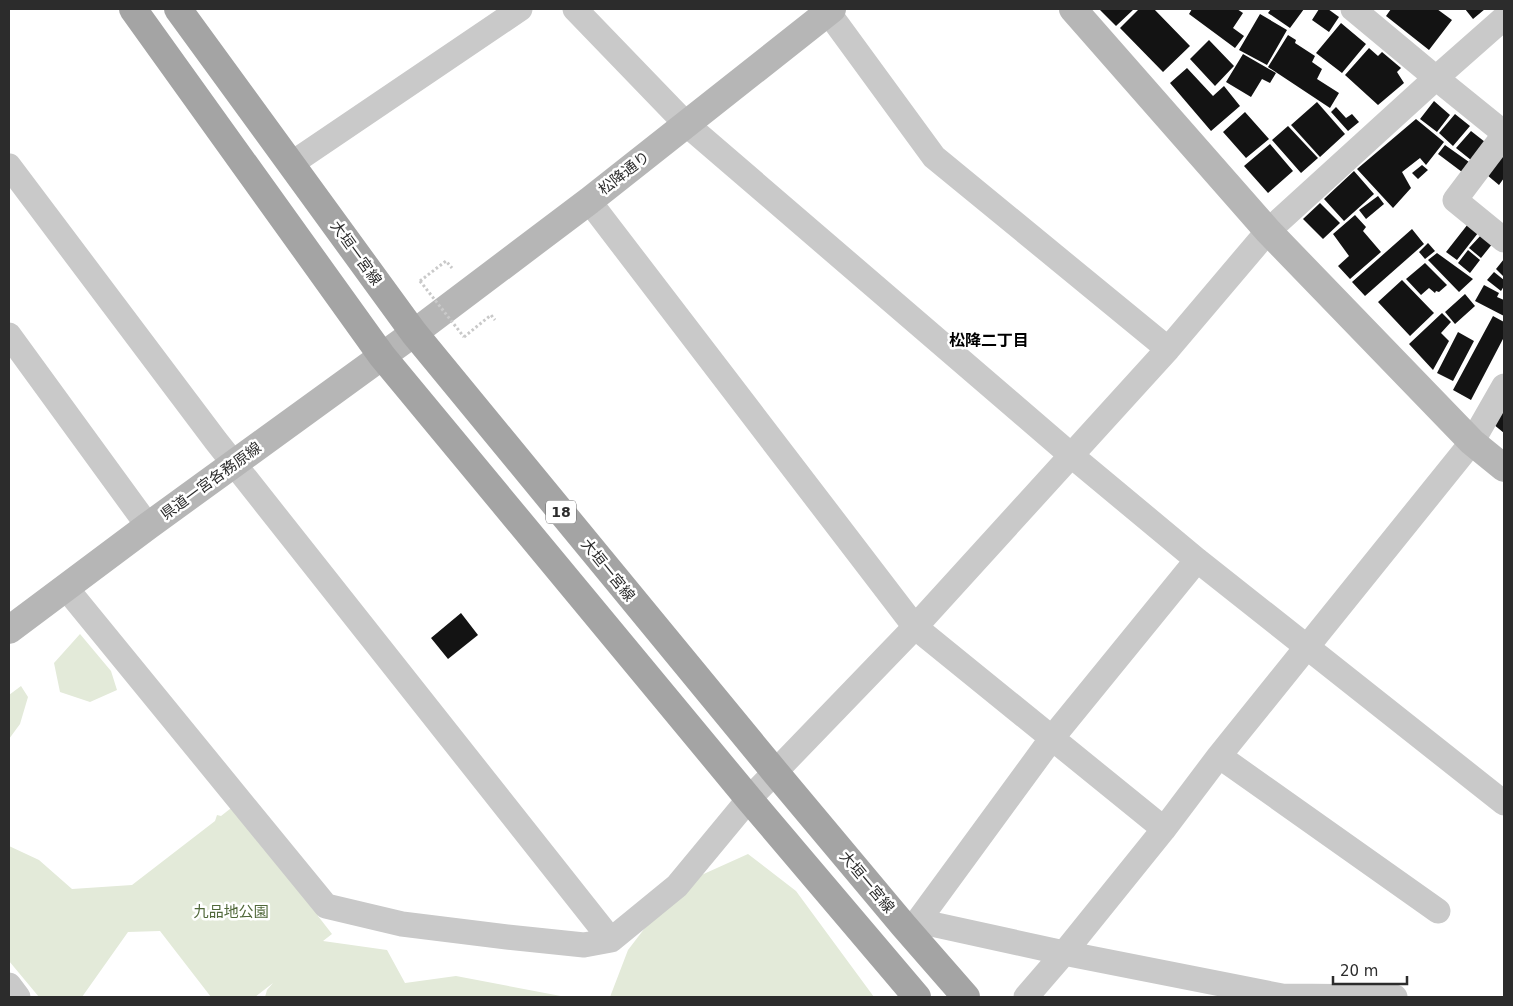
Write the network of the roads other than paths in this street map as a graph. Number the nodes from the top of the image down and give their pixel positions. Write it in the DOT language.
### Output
graph roads {
  1 [pos="133,9"];
  2 [pos="178,9"];
  3 [pos="520,9"];
  4 [pos="575,9"];
  5 [pos="1073,9"];
  6 [pos="1353,9"];
  7 [pos="830,10"];
  8 [pos="1504,18"];
  9 [pos="1436,78"];
  10 [pos="686,124"];
  11 [pos="1504,134"];
  12 [pos="291,164"];
  13 [pos="9,166"];
  14 [pos="589,201"];
  15 [pos="1268,231"];
  16 [pos="1504,240"];
  17 [pos="414,334"];
  18 [pos="9,335"];
  19 [pos="1168,350"];
  20 [pos="382,356"];
  21 [pos="1504,386"];
  22 [pos="1472,442"];
  23 [pos="1072,456"];
  24 [pos="234,464"];
  25 [pos="1504,468"];
  26 [pos="148,526"];
  27 [pos="1197,560"];
  28 [pos="66,588"];
  29 [pos="914,627"];
  30 [pos="9,630"];
  31 [pos="1308,646"];
  32 [pos="1052,738"];
  33 [pos="1219,756"];
  34 [pos="775,772"];
  35 [pos="749,799"];
  36 [pos="1504,803"];
  37 [pos="1164,829"];
  38 [pos="1438,911"];
  39 [pos="911,924"];
  40 [pos="611,940"];
  41 [pos="1064,953"];
  42 [pos="9,985"];
  43 [pos="18,997"];
  44 [pos="917,997"];
  45 [pos="966,997"];
  46 [pos="1026,997"];
  47 [pos="1395,997"];
  1 -- 20 [label="main road, 18"];
  2 -- 12 [label="main road, 大垣一宮線 / 18"];
  3 -- 12 [label="street"];
  4 -- 10 [label="street"];
  5 -- 15 [label="street"];
  6 -- 9 [label="street"];
  7 -- 10 [label="street, 松降通り"];
  7 -- 19 [label="street"];
  8 -- 9 [label="street"];
  9 -- 11 [label="street"];
  9 -- 15 [label="street"];
  10 -- 14 [label="street, 松降通り"];
  10 -- 23 [label="street"];
  11 -- 16 [label="street"];
  12 -- 17 [label="main road, 大垣一宮線 / 18"];
  13 -- 24 [label="street"];
  14 -- 17 [label="street, 松降通り"];
  14 -- 29 [label="street"];
  15 -- 19 [label="street"];
  15 -- 22 [label="street"];
  17 -- 20 [label="street, 県道一宮各務原線"];
  17 -- 34 [label="main road, 大垣一宮線 / 18"];
  18 -- 26 [label="street"];
  19 -- 23 [label="street"];
  20 -- 24 [label="street, 県道一宮各務原線"];
  20 -- 35 [label="main road, 18"];
  21 -- 22 [label="street"];
  22 -- 25 [label="street"];
  22 -- 31 [label="street"];
  23 -- 27 [label="street"];
  23 -- 29 [label="street"];
  24 -- 26 [label="street, 県道一宮各務原線"];
  24 -- 40 [label="street"];
  26 -- 28 [label="street, 県道一宮各務原線"];
  27 -- 31 [label="street"];
  27 -- 32 [label="street"];
  28 -- 30 [label="street, 県道一宮各務原線"];
  28 -- 40 [label="street"];
  29 -- 32 [label="street"];
  29 -- 34 [label="street"];
  31 -- 33 [label="street"];
  31 -- 36 [label="street"];
  32 -- 37 [label="street"];
  32 -- 39 [label="street"];
  33 -- 37 [label="street"];
  33 -- 38 [label="street"];
  34 -- 35 [label="street"];
  34 -- 39 [label="main road, 大垣一宮線 / 18"];
  35 -- 40 [label="street"];
  35 -- 44 [label="main road, 18"];
  37 -- 41 [label="street"];
  39 -- 41 [label="street"];
  39 -- 45 [label="main road, 大垣一宮線 / 18"];
  41 -- 46 [label="street"];
  41 -- 47 [label="street"];
  42 -- 43 [label="street"];
}
